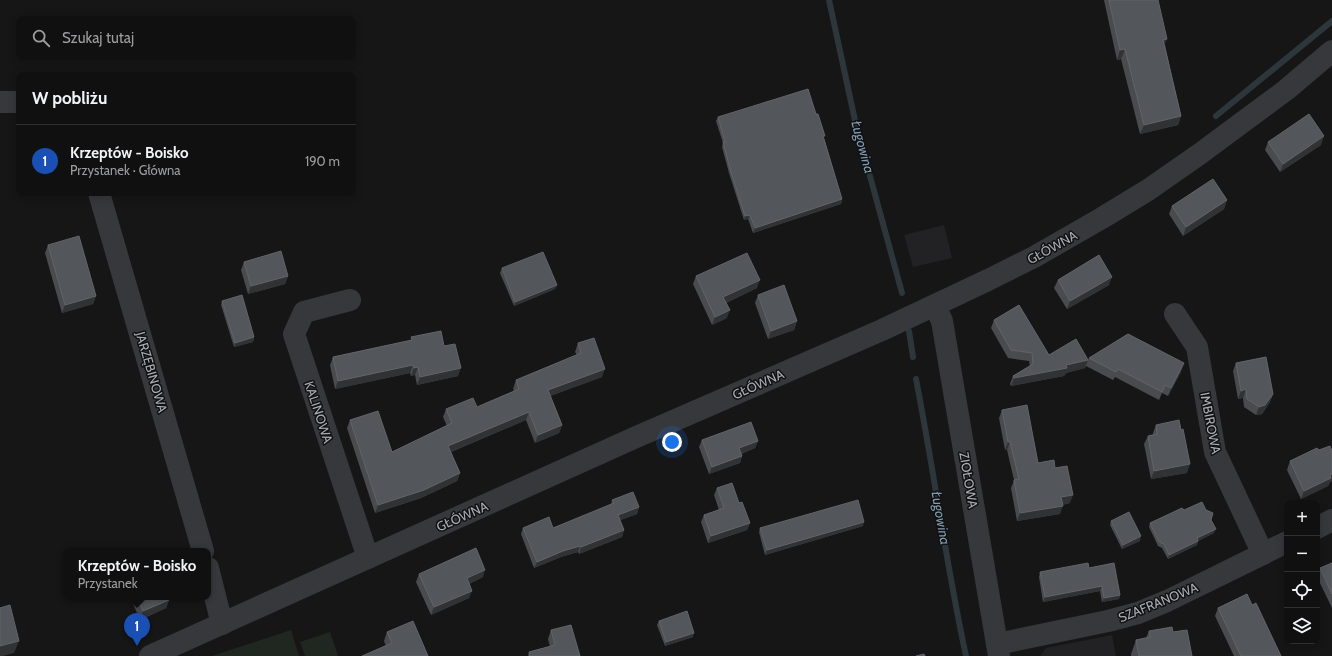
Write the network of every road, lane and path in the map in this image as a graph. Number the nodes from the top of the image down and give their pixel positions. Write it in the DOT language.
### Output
graph roads {
  1 [pos="1332,51"];
  2 [pos="0,102"];
  3 [pos="16,102"];
  4 [pos="100,196"];
  5 [pos="350,300"];
  6 [pos="935,306"];
  7 [pos="1174,314"];
  8 [pos="1332,520"];
  9 [pos="1320,526"];
  10 [pos="1284,543"];
  11 [pos="202,548"];
  12 [pos="1262,554"];
  13 [pos="368,558"];
  14 [pos="211,580"];
  15 [pos="222,624"];
  16 [pos="998,650"];
  17 [pos="150,656"];
  1 -- 6 [label="street, GŁÓWNA"];
  2 -- 3 [label="street"];
  4 -- 11 [label="street, JARZĘBINOWA"];
  5 -- 13 [label="street, KALINOWA"];
  6 -- 13 [label="street, GŁÓWNA"];
  6 -- 16 [label="street, ZIOŁOWA"];
  7 -- 12 [label="street, IMBIROWA"];
  8 -- 9 [label="street"];
  10 -- 12 [label="street, SZAFRANOWA"];
  12 -- 16 [label="street, SZAFRANOWA"];
  13 -- 15 [label="street, GŁÓWNA"];
  14 -- 15 [label="street"];
  15 -- 17 [label="street, GŁÓWNA"];
}
